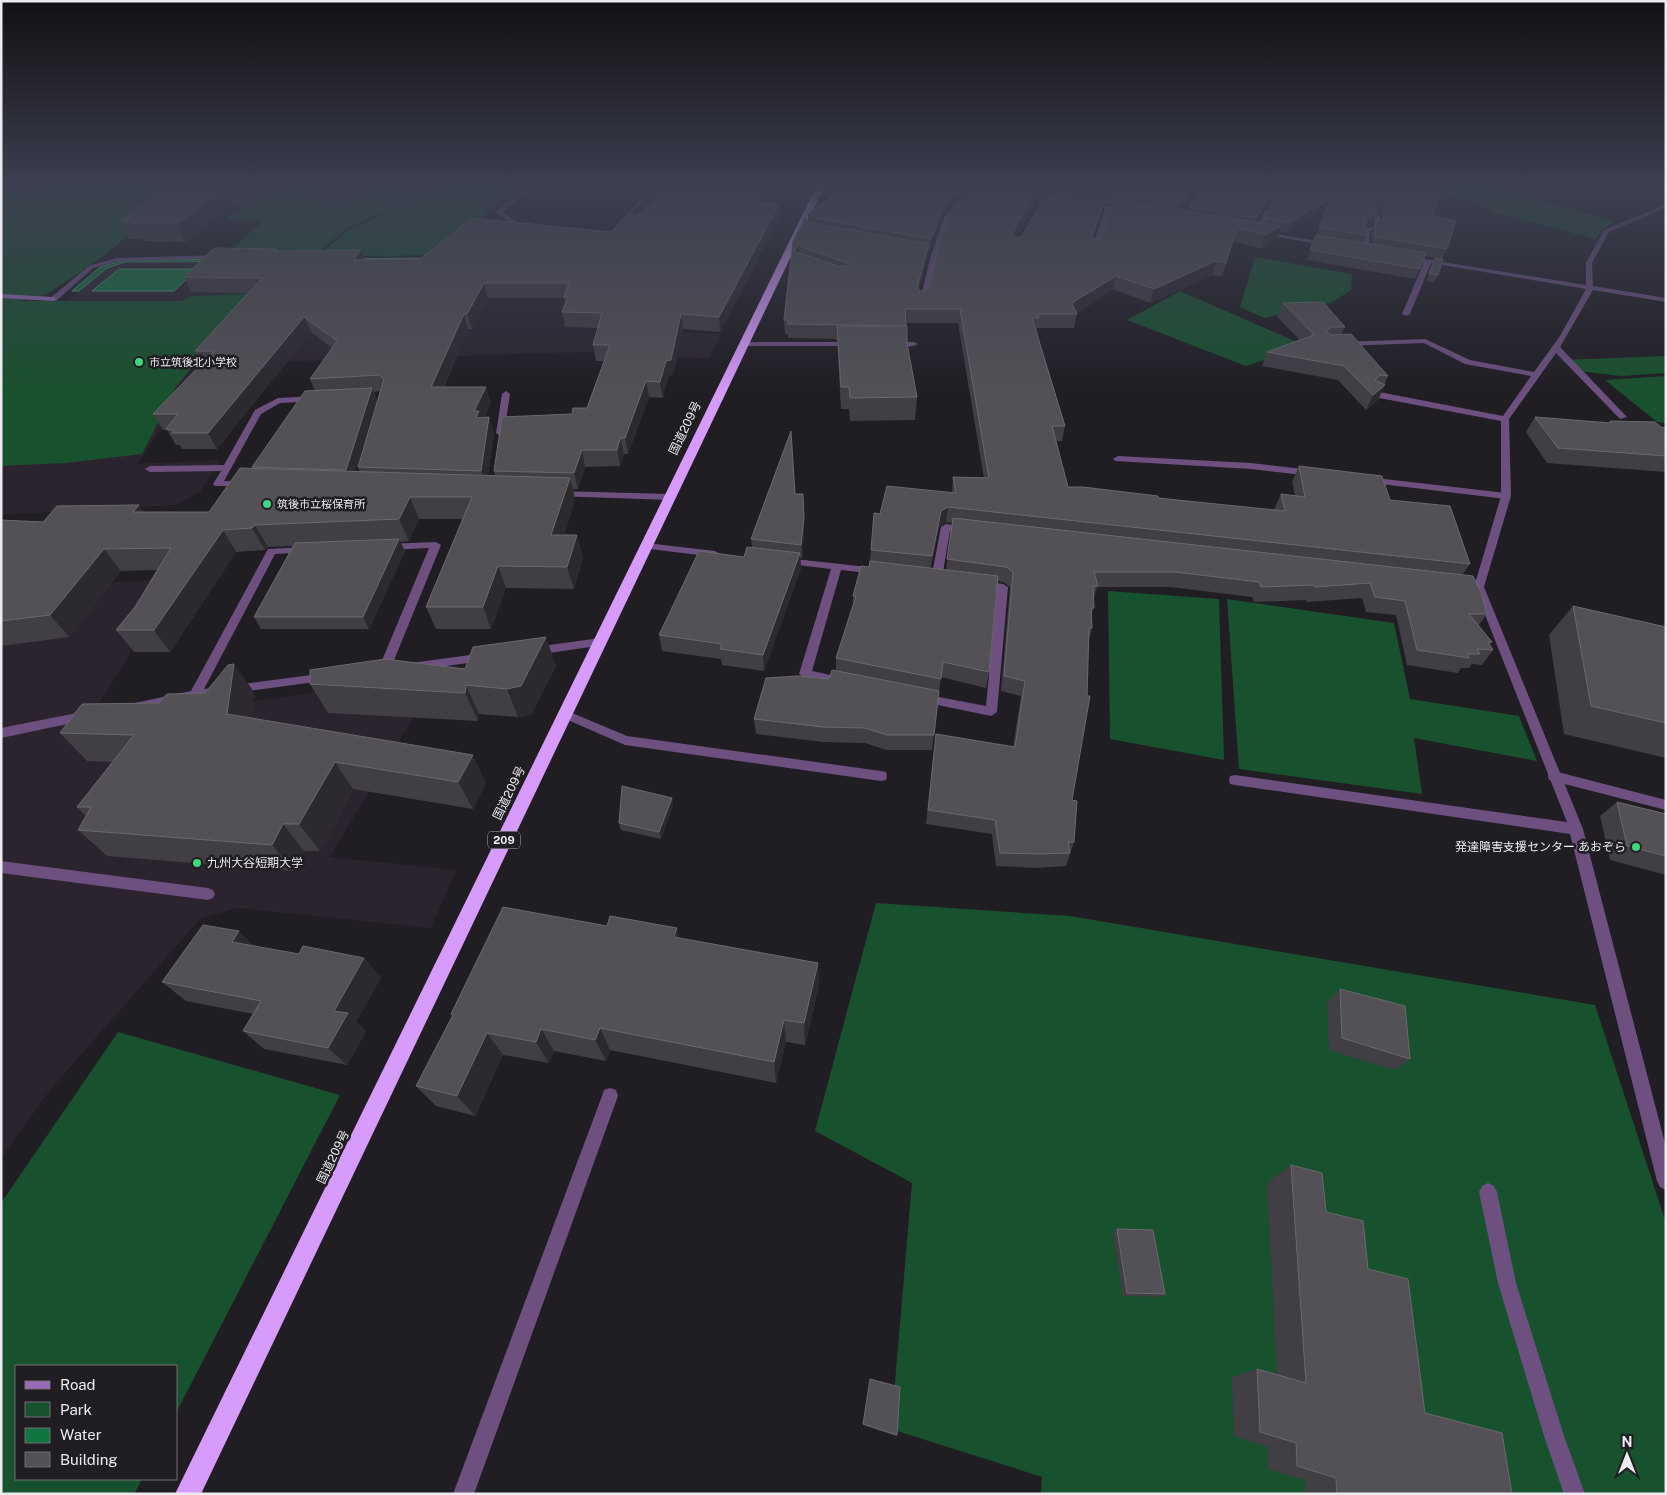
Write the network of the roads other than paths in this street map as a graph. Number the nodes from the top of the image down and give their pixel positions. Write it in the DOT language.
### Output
graph roads {
  1 [pos="790,257"];
  2 [pos="934,257"];
  3 [pos="1405,257"];
  4 [pos="1592,257"];
  5 [pos="222,258"];
  6 [pos="1428,261"];
  7 [pos="1590,288"];
  8 [pos="1,296"];
  9 [pos="1666,300"];
  10 [pos="922,302"];
  11 [pos="1406,314"];
  12 [pos="744,344"];
  13 [pos="857,344"];
  14 [pos="886,344"];
  15 [pos="914,344"];
  16 [pos="1336,345"];
  17 [pos="1556,348"];
  18 [pos="1536,375"];
  19 [pos="506,394"];
  20 [pos="1374,394"];
  21 [pos="327,398"];
  22 [pos="1623,417"];
  23 [pos="1505,419"];
  24 [pos="499,443"];
  25 [pos="1118,459"];
  26 [pos="227,468"];
  27 [pos="150,469"];
  28 [pos="1319,474"];
  29 [pos="1359,479"];
  30 [pos="258,485"];
  31 [pos="552,494"];
  32 [pos="1506,496"];
  33 [pos="670,497"];
  34 [pos="976,531"];
  35 [pos="646,546"];
  36 [pos="378,547"];
  37 [pos="320,549"];
  38 [pos="729,555"];
  39 [pos="778,561"];
  40 [pos="837,567"];
  41 [pos="891,573"];
  42 [pos="918,576"];
  43 [pos="965,582"];
  44 [pos="600,642"];
  45 [pos="520,652"];
  46 [pos="500,655"];
  47 [pos="337,676"];
  48 [pos="854,684"];
  49 [pos="195,694"];
  50 [pos="913,696"];
  51 [pos="118,710"];
  52 [pos="98,714"];
  53 [pos="565,714"];
  54 [pos="1,733"];
  55 [pos="881,776"];
  56 [pos="1554,776"];
  57 [pos="1235,780"];
  58 [pos="1666,805"];
  59 [pos="1576,829"];
  60 [pos="1,866"];
  61 [pos="208,894"];
  62 [pos="610,1096"];
  63 [pos="1666,1181"];
  64 [pos="1488,1192"];
  65 [pos="188,1494"];
  66 [pos="463,1494"];
  67 [pos="1575,1494"];
  1 -- 12 [label="highway, 国道209号 / 209"];
  2 -- 10 [label="street"];
  3 -- 6 [label="street"];
  4 -- 7 [label="street"];
  5 -- 8 [label="street"];
  6 -- 7 [label="street"];
  6 -- 11 [label="street"];
  7 -- 9 [label="street"];
  7 -- 17 [label="street"];
  12 -- 13 [label="street"];
  12 -- 33 [label="highway, 国道209号 / 209"];
  14 -- 15 [label="street"];
  16 -- 18 [label="street"];
  17 -- 18 [label="street"];
  17 -- 22 [label="street"];
  18 -- 23 [label="street"];
  19 -- 24 [label="street"];
  20 -- 23 [label="street"];
  21 -- 26 [label="street"];
  23 -- 32 [label="street"];
  25 -- 28 [label="street"];
  26 -- 27 [label="street"];
  26 -- 30 [label="street"];
  29 -- 32 [label="street"];
  31 -- 33 [label="street"];
  32 -- 56 [label="street"];
  33 -- 35 [label="highway, 国道209号 / 209"];
  34 -- 42 [label="street"];
  35 -- 38 [label="street"];
  35 -- 44 [label="highway, 国道209号 / 209"];
  36 -- 46 [label="street"];
  37 -- 49 [label="street"];
  39 -- 40 [label="street"];
  40 -- 41 [label="street"];
  40 -- 48 [label="street"];
  43 -- 50 [label="street"];
  44 -- 45 [label="street"];
  44 -- 53 [label="highway, 国道209号 / 209"];
  47 -- 49 [label="street"];
  49 -- 51 [label="street"];
  52 -- 54 [label="street"];
  53 -- 55 [label="street"];
  53 -- 65 [label="highway, 国道209号 / 209"];
  56 -- 58 [label="street"];
  56 -- 59 [label="street"];
  57 -- 59 [label="street"];
  59 -- 63 [label="street"];
  60 -- 61 [label="street"];
  62 -- 66 [label="street"];
  64 -- 67 [label="street"];
}
